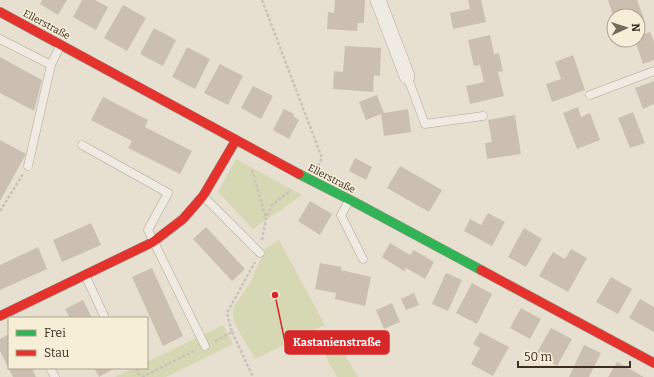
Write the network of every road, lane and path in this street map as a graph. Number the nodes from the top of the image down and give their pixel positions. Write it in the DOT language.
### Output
graph roads {
  1 [pos="262,0"];
  2 [pos="378,0"];
  3 [pos="0,12"];
  4 [pos="0,39"];
  5 [pos="61,44"];
  6 [pos="51,65"];
  7 [pos="654,71"];
  8 [pos="407,76"];
  9 [pos="590,95"];
  10 [pos="483,116"];
  11 [pos="236,140"];
  12 [pos="82,145"];
  13 [pos="28,166"];
  14 [pos="252,169"];
  15 [pos="311,180"];
  16 [pos="203,196"];
  17 [pos="349,200"];
  18 [pos="0,211"];
  19 [pos="266,218"];
  20 [pos="153,242"];
  21 [pos="260,253"];
  22 [pos="363,259"];
  23 [pos="85,275"];
  24 [pos="0,316"];
  25 [pos="105,317"];
  26 [pos="232,332"];
  27 [pos="205,346"];
  28 [pos="654,363"];
  29 [pos="141,377"];
  30 [pos="253,377"];
  1 -- 15 [label="path"];
  2 -- 8 [label="street"];
  3 -- 5 [label="street, Ellerstraße"];
  4 -- 6 [label="lane"];
  5 -- 6 [label="lane"];
  5 -- 11 [label="street, Ellerstraße"];
  6 -- 13 [label="lane"];
  7 -- 9 [label="lane"];
  8 -- 10 [label="lane"];
  11 -- 15 [label="street, Ellerstraße"];
  11 -- 16 [label="street"];
  12 -- 20 [label="lane"];
  13 -- 18 [label="path"];
  14 -- 19 [label="path"];
  15 -- 17 [label="street, Ellerstraße"];
  15 -- 19 [label="path"];
  16 -- 20 [label="street"];
  16 -- 21 [label="lane"];
  17 -- 22 [label="lane"];
  17 -- 28 [label="street, Ellerstraße"];
  19 -- 21 [label="path"];
  20 -- 23 [label="street"];
  20 -- 27 [label="lane"];
  21 -- 26 [label="path"];
  23 -- 24 [label="street"];
  23 -- 25 [label="lane"];
  26 -- 27 [label="path"];
  26 -- 30 [label="path"];
  27 -- 29 [label="path"];
}
